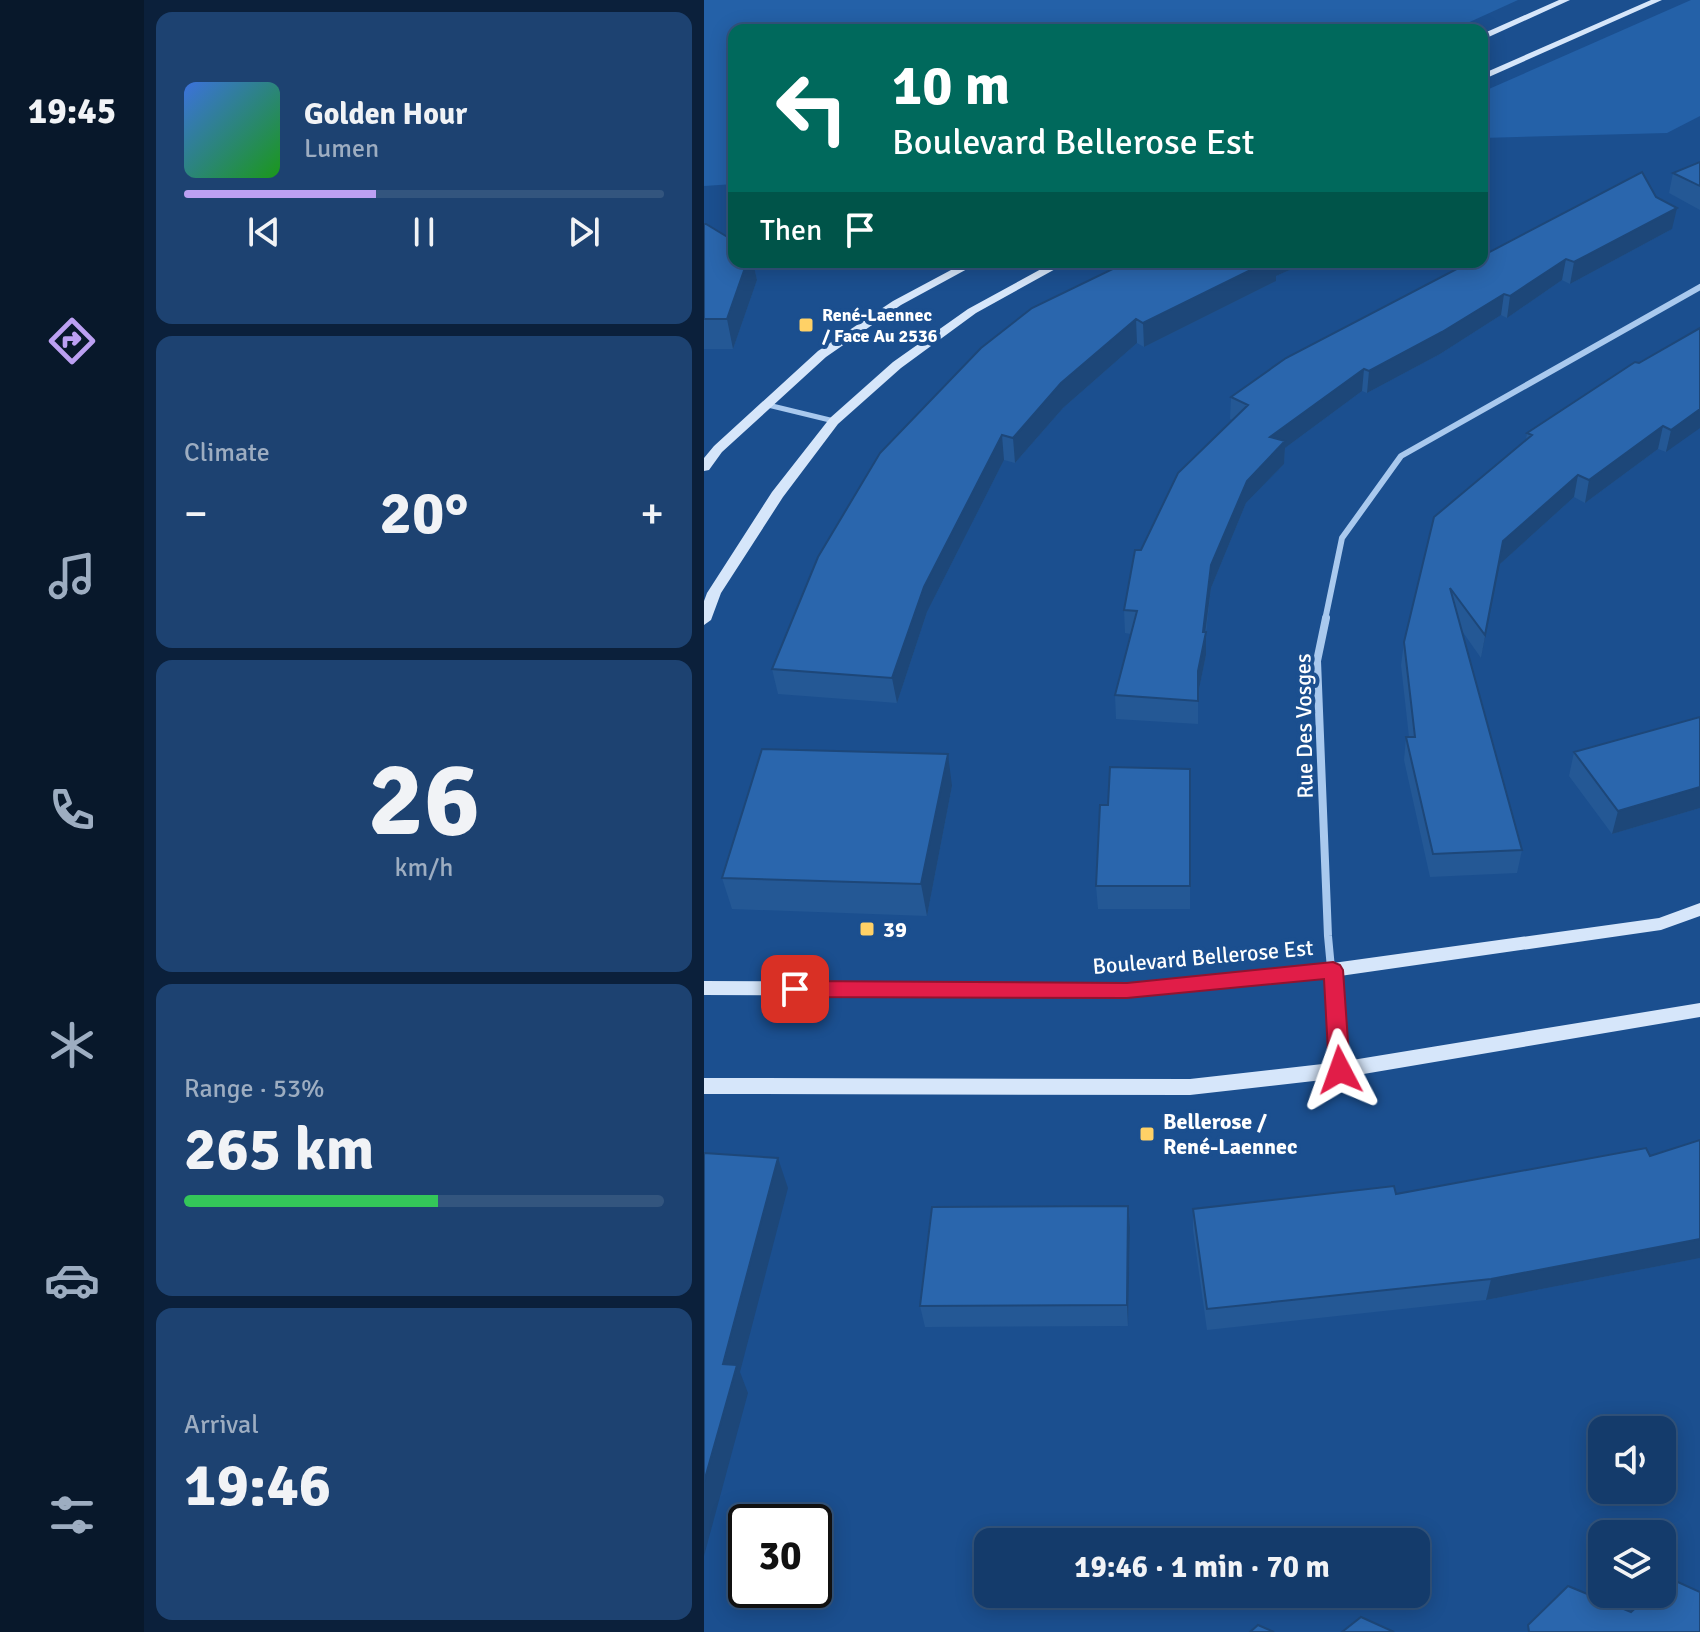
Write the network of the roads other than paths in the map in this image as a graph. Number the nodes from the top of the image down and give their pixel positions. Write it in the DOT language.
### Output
graph roads {
  1 [pos="1566,0"];
  2 [pos="1658,0"];
  3 [pos="1488,34"];
  4 [pos="1488,74"];
  5 [pos="963,268"];
  6 [pos="1051,268"];
  7 [pos="1700,287"];
  8 [pos="767,404"];
  9 [pos="834,421"];
  10 [pos="704,467"];
  11 [pos="704,620"];
  12 [pos="1700,909"];
  13 [pos="1333,970"];
  14 [pos="704,988"];
  15 [pos="1700,1010"];
  16 [pos="1340,1070"];
  17 [pos="704,1086"];
  1 -- 3 [label="street"];
  2 -- 4 [label="street"];
  5 -- 8 [label="street"];
  6 -- 9 [label="street"];
  7 -- 13 [label="street, Rue Des Vosges"];
  8 -- 9 [label="lane"];
  8 -- 10 [label="street"];
  9 -- 11 [label="street"];
  12 -- 13 [label="street, Boulevard Bellerose Est"];
  13 -- 14 [label="street, Boulevard Bellerose Est"];
  13 -- 16 [label="street, Rue Des Vosges"];
  15 -- 16 [label="street"];
  16 -- 17 [label="street"];
}
